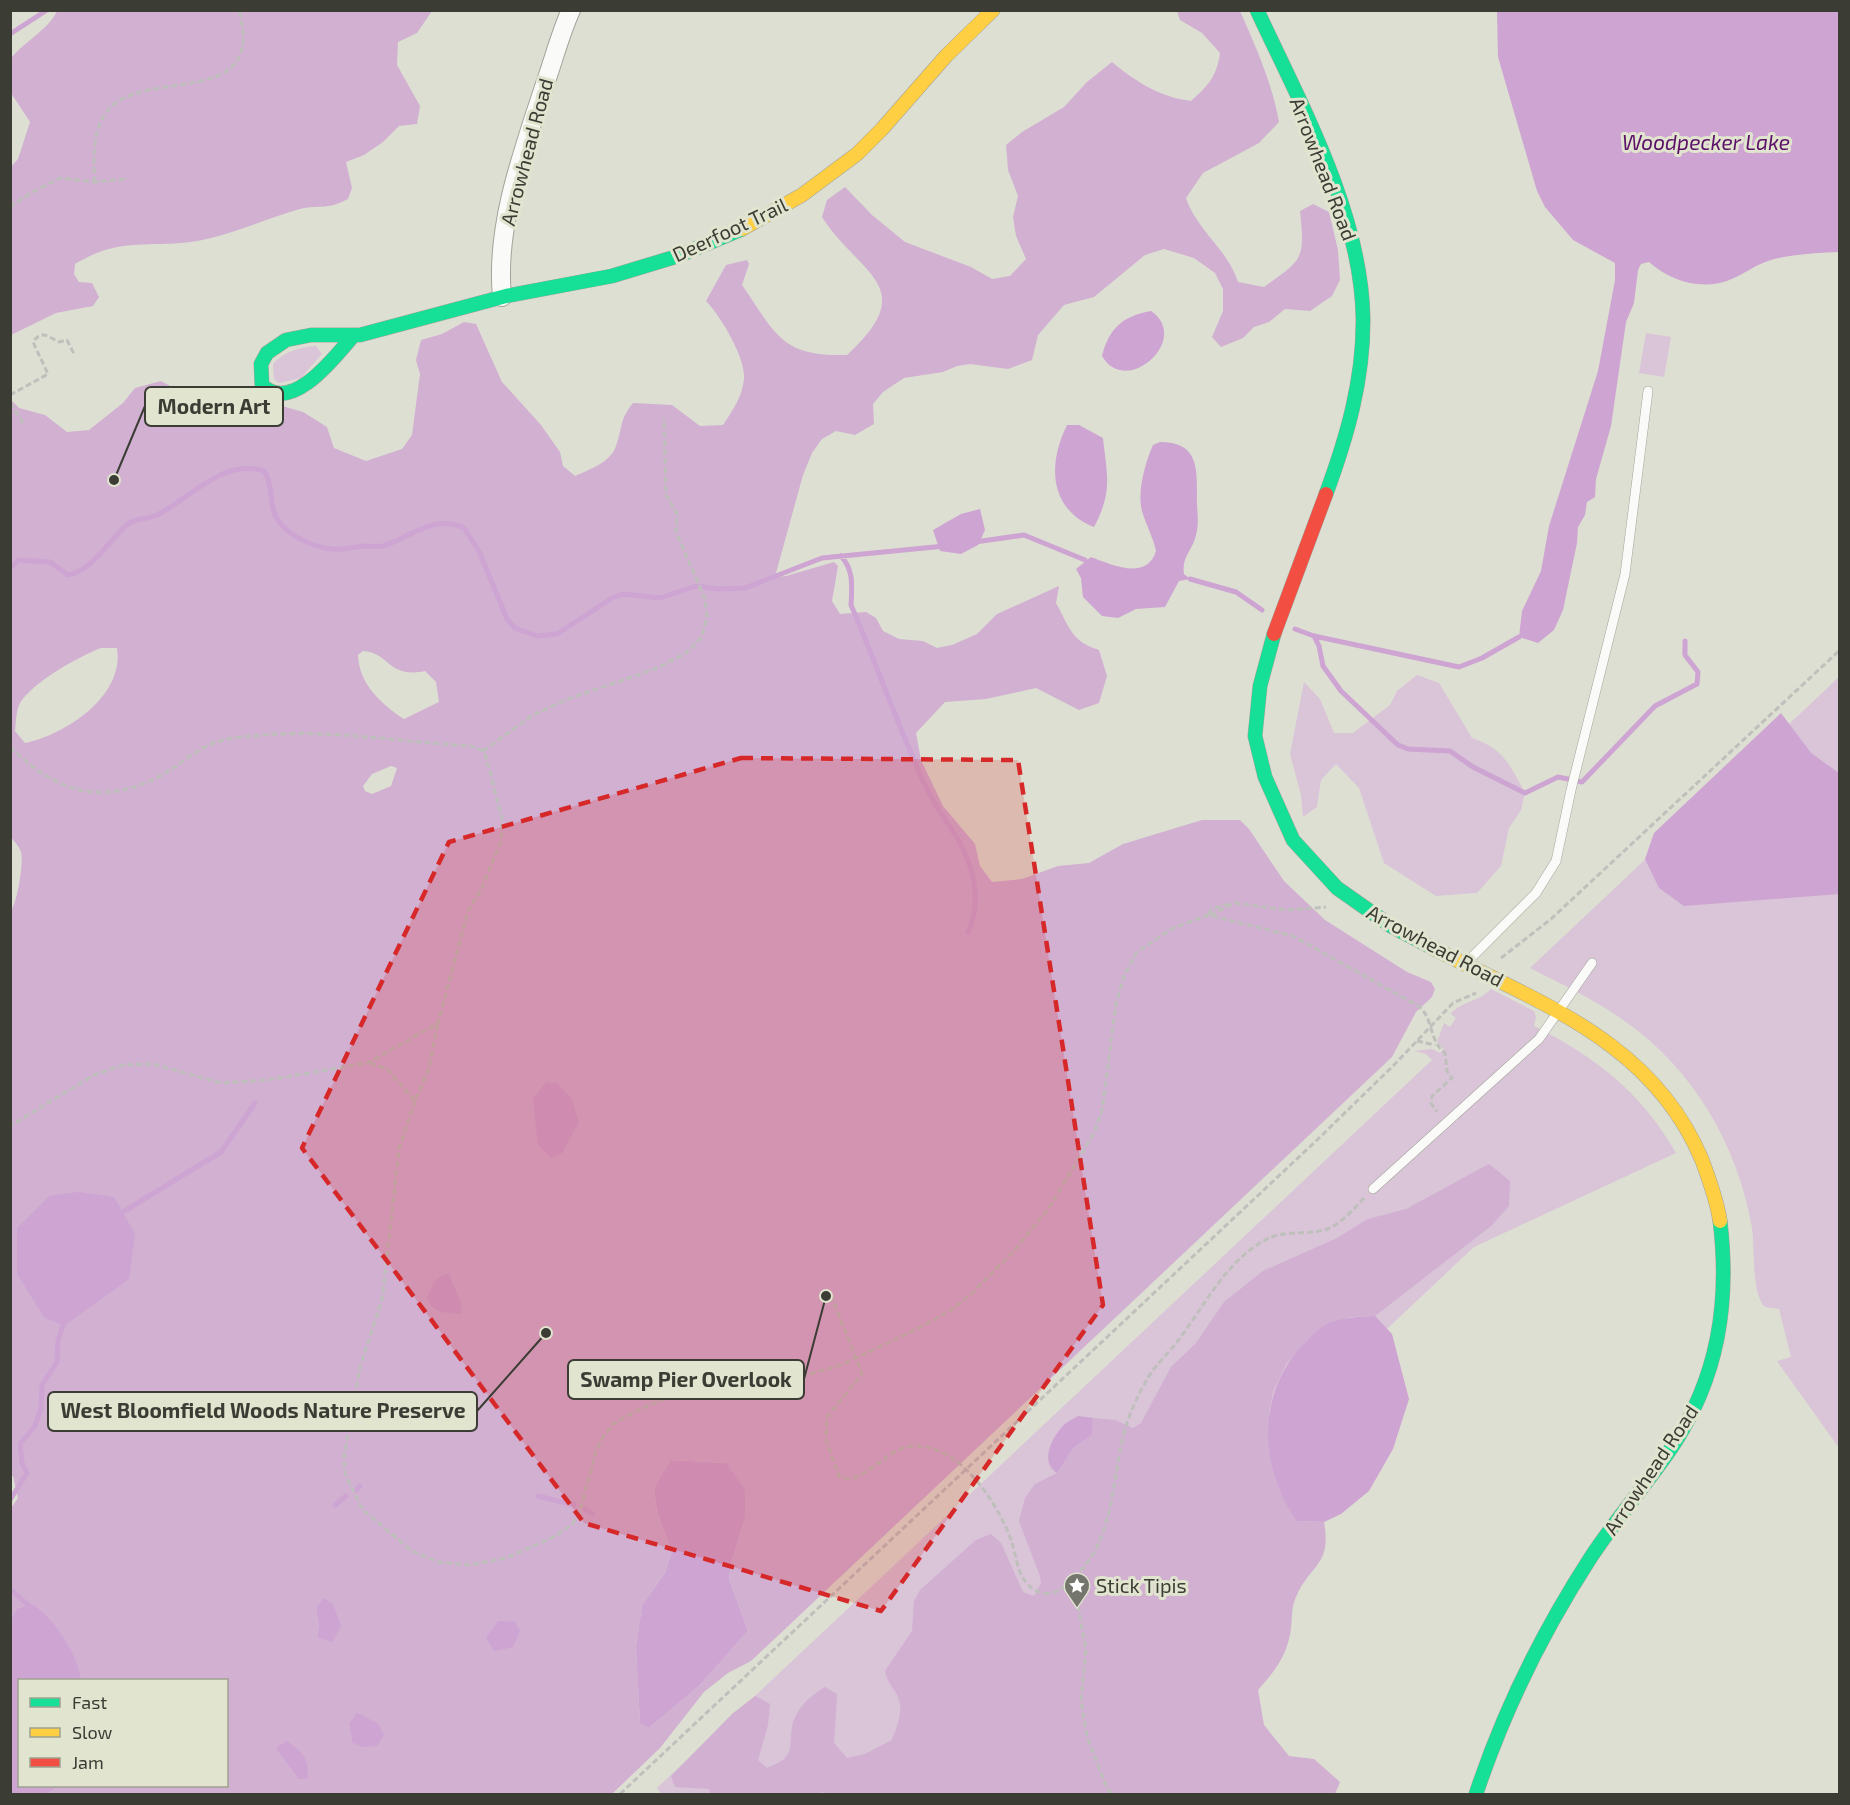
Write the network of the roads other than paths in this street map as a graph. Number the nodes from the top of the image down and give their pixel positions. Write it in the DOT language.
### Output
graph roads {
  1 [pos="571,10"];
  2 [pos="993,10"];
  3 [pos="1257,10"];
  4 [pos="502,297"];
  5 [pos="353,336"];
  6 [pos="1647,391"];
  7 [pos="1592,963"];
  8 [pos="1466,964"];
  9 [pos="1559,1012"];
  10 [pos="1373,1189"];
  11 [pos="1476,1794"];
  1 -- 4 [label="street, Arrowhead Road"];
  2 -- 4 [label="street, Deerfoot Trail"];
  3 -- 8 [label="street, Arrowhead Road"];
  4 -- 5 [label="street, Deerfoot Trail"];
  5 -- 5 [label="street, Deerfoot Trail"];
  6 -- 8 [label="lane"];
  7 -- 9 [label="lane"];
  8 -- 9 [label="street, Arrowhead Road"];
  9 -- 10 [label="lane"];
  9 -- 11 [label="street, Arrowhead Road"];
}
